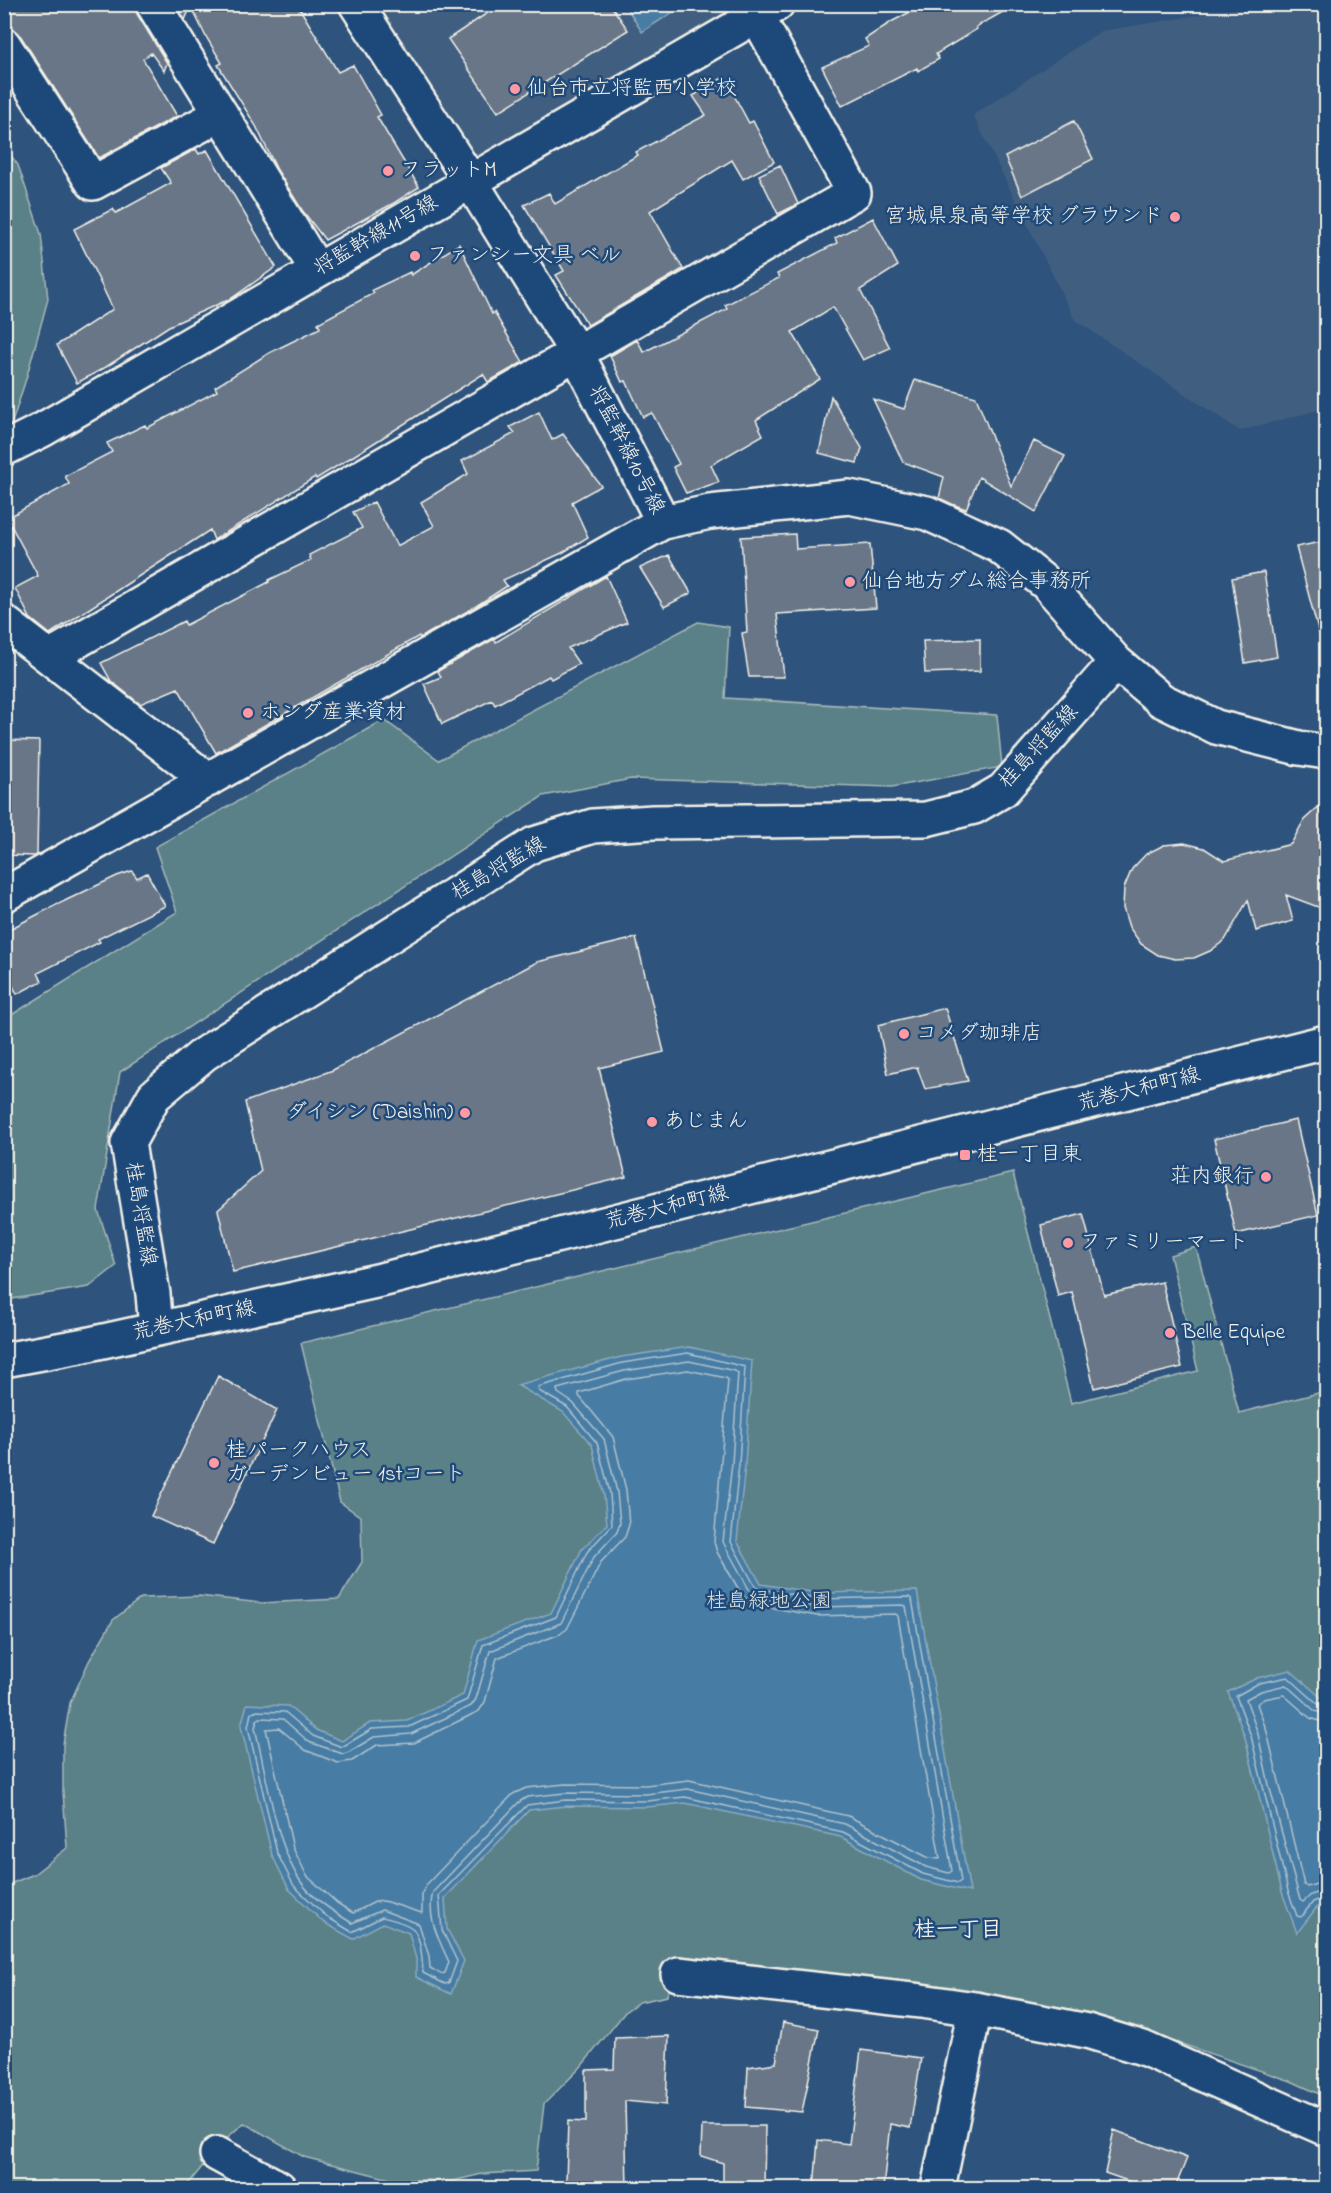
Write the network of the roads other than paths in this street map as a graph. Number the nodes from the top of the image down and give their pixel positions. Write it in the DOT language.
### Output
graph roads {
  1 [pos="153,4"];
  2 [pos="357,4"];
  3 [pos="767,10"];
  4 [pos="4,45"];
  5 [pos="221,114"];
  6 [pos="471,182"];
  7 [pos="317,270"];
  8 [pos="576,352"];
  9 [pos="4,449"];
  10 [pos="663,522"];
  11 [pos="4,622"];
  12 [pos="51,656"];
  13 [pos="1116,662"];
  14 [pos="1326,752"];
  15 [pos="208,780"];
  16 [pos="4,895"];
  17 [pos="1326,1042"];
  18 [pos="156,1329"];
  19 [pos="4,1360"];
  20 [pos="678,1974"];
  21 [pos="975,2009"];
  22 [pos="1326,2129"];
  23 [pos="216,2154"];
  24 [pos="279,2188"];
  25 [pos="938,2188"];
  1 -- 5 [label="street"];
  2 -- 6 [label="street, 将監幹線10号線"];
  3 -- 6 [label="street, 将監幹線11号線"];
  3 -- 8 [label="street"];
  4 -- 5 [label="street"];
  5 -- 7 [label="street"];
  6 -- 7 [label="street, 将監幹線11号線"];
  6 -- 8 [label="street, 将監幹線10号線"];
  7 -- 9 [label="street, 将監幹線11号線"];
  8 -- 10 [label="street, 将監幹線10号線"];
  8 -- 12 [label="street"];
  10 -- 13 [label="street, 将監幹線10号線"];
  10 -- 15 [label="street"];
  11 -- 12 [label="street"];
  12 -- 15 [label="street"];
  13 -- 14 [label="street, 将監幹線10号線"];
  13 -- 18 [label="street, 桂島将監線"];
  15 -- 16 [label="street"];
  17 -- 18 [label="street, 荒巻大和町線"];
  18 -- 19 [label="street, 荒巻大和町線"];
  20 -- 21 [label="street"];
  21 -- 22 [label="street"];
  21 -- 25 [label="street"];
  23 -- 24 [label="street"];
}
